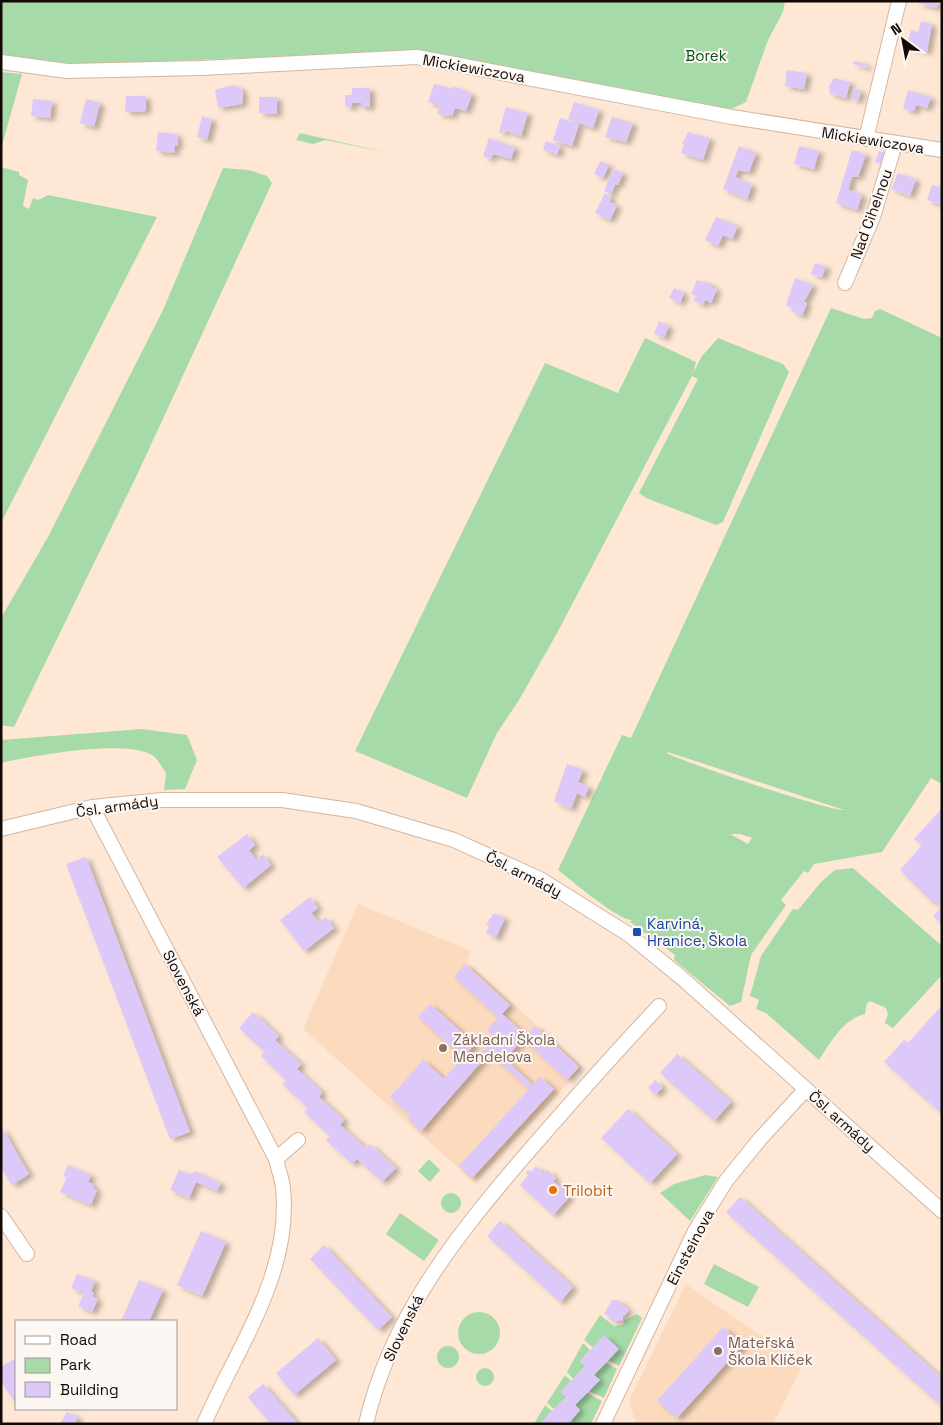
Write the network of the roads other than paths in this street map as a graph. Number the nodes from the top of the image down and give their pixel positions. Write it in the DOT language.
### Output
graph roads {
  1 [pos="899,1"];
  2 [pos="1,62"];
  3 [pos="866,139"];
  4 [pos="895,144"];
  5 [pos="942,150"];
  6 [pos="845,283"];
  7 [pos="92,808"];
  8 [pos="1,829"];
  9 [pos="659,1006"];
  10 [pos="806,1089"];
  11 [pos="298,1140"];
  12 [pos="276,1159"];
  13 [pos="942,1211"];
  14 [pos="1,1216"];
  15 [pos="27,1254"];
  16 [pos="204,1424"];
  17 [pos="366,1424"];
  18 [pos="603,1424"];
  1 -- 3 [label="street"];
  2 -- 3 [label="street, Mickiewiczova"];
  3 -- 4 [label="street, Mickiewiczova"];
  4 -- 5 [label="street, Mickiewiczova"];
  4 -- 6 [label="street, Nad Cihelnou"];
  7 -- 8 [label="street, Čsl. armády"];
  7 -- 10 [label="street, Čsl. armády"];
  7 -- 12 [label="street, Slovenská"];
  9 -- 17 [label="street, Slovenská"];
  10 -- 13 [label="street, Čsl. armády"];
  10 -- 18 [label="street, Einsteinova"];
  11 -- 12 [label="street"];
  12 -- 16 [label="street, Slovenská"];
  14 -- 15 [label="street"];
}
